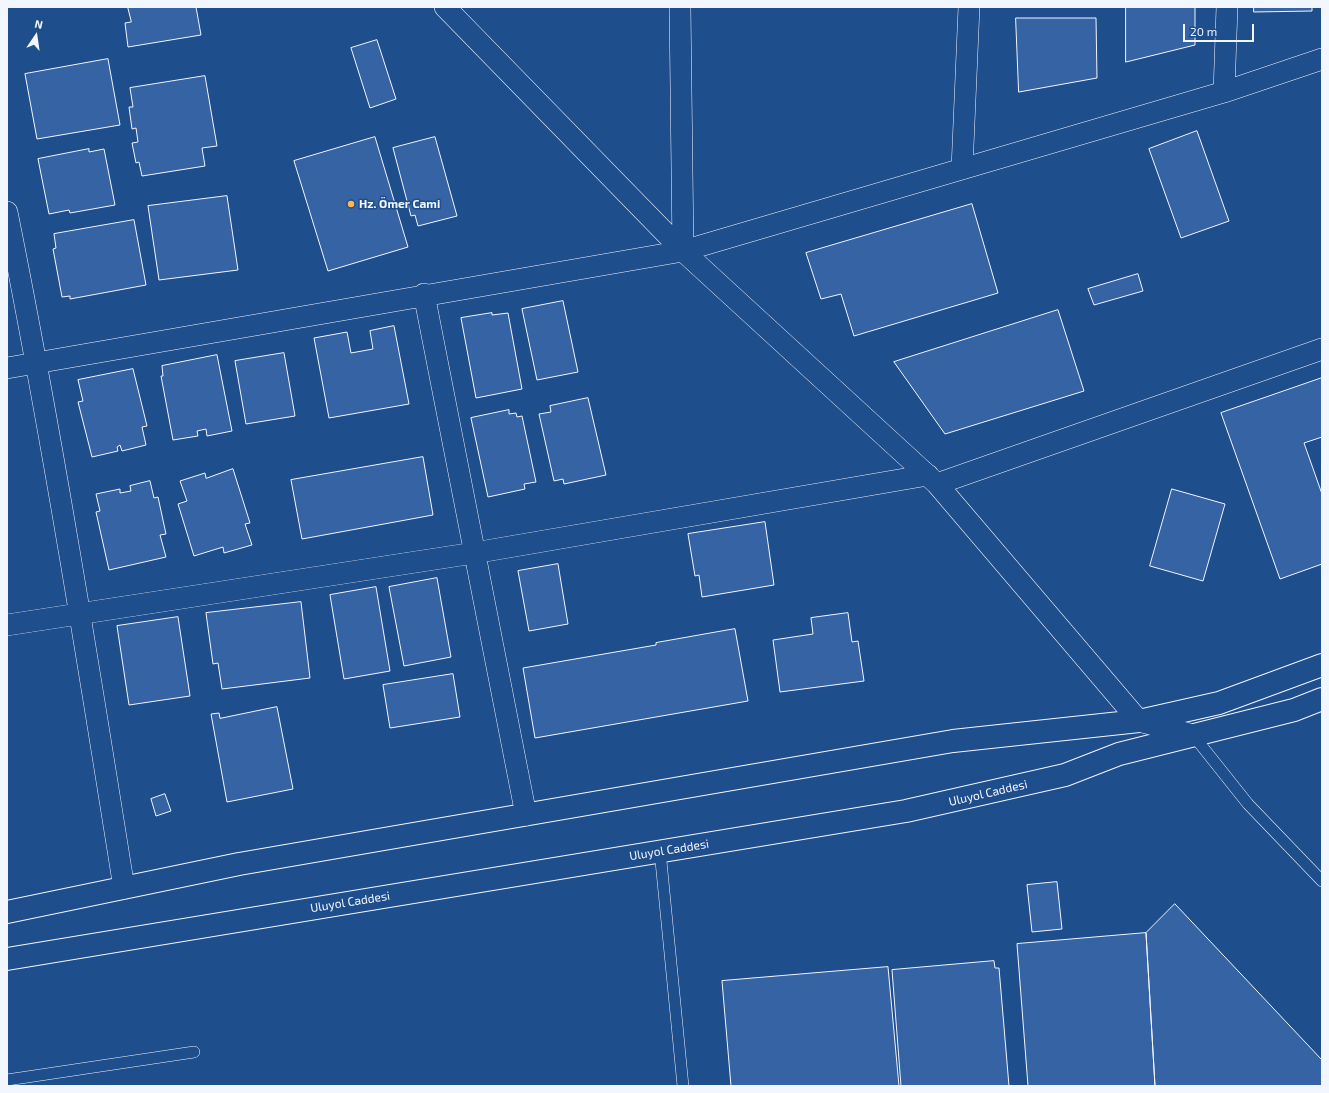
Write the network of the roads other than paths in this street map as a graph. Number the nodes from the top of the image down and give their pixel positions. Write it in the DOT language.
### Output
graph roads {
  1 [pos="445,7"];
  2 [pos="680,7"];
  3 [pos="969,7"];
  4 [pos="1227,7"];
  5 [pos="1321,64"];
  6 [pos="1224,92"];
  7 [pos="962,169"];
  8 [pos="7,212"];
  9 [pos="683,251"];
  10 [pos="424,294"];
  11 [pos="1322,349"];
  12 [pos="37,362"];
  13 [pos="7,368"];
  14 [pos="933,480"];
  15 [pos="474,553"];
  16 [pos="81,613"];
  17 [pos="7,625"];
  18 [pos="1322,665"];
  19 [pos="1322,699"];
  20 [pos="1139,721"];
  21 [pos="1193,735"];
  22 [pos="526,815"];
  23 [pos="660,851"];
  24 [pos="1322,881"];
  25 [pos="124,888"];
  26 [pos="7,912"];
  27 [pos="7,959"];
  28 [pos="194,1052"];
  29 [pos="7,1080"];
  30 [pos="683,1086"];
  1 -- 9 [label="street"];
  2 -- 9 [label="street"];
  3 -- 7 [label="street"];
  4 -- 6 [label="street"];
  5 -- 6 [label="street"];
  6 -- 7 [label="street"];
  7 -- 9 [label="street"];
  8 -- 12 [label="street"];
  9 -- 10 [label="street"];
  9 -- 14 [label="street"];
  10 -- 12 [label="street"];
  10 -- 15 [label="street"];
  11 -- 14 [label="street"];
  12 -- 13 [label="street"];
  12 -- 16 [label="street"];
  14 -- 15 [label="street"];
  14 -- 20 [label="street"];
  15 -- 16 [label="street"];
  15 -- 22 [label="street"];
  16 -- 17 [label="street"];
  16 -- 25 [label="street"];
  18 -- 20 [label="main road"];
  19 -- 21 [label="main road, Uluyol Caddesi"];
  20 -- 21 [label="street"];
  20 -- 22 [label="main road"];
  21 -- 23 [label="main road, Uluyol Caddesi"];
  21 -- 24 [label="lane"];
  22 -- 25 [label="main road"];
  23 -- 27 [label="main road, Uluyol Caddesi"];
  23 -- 30 [label="lane"];
  25 -- 26 [label="main road"];
  28 -- 29 [label="lane"];
}
